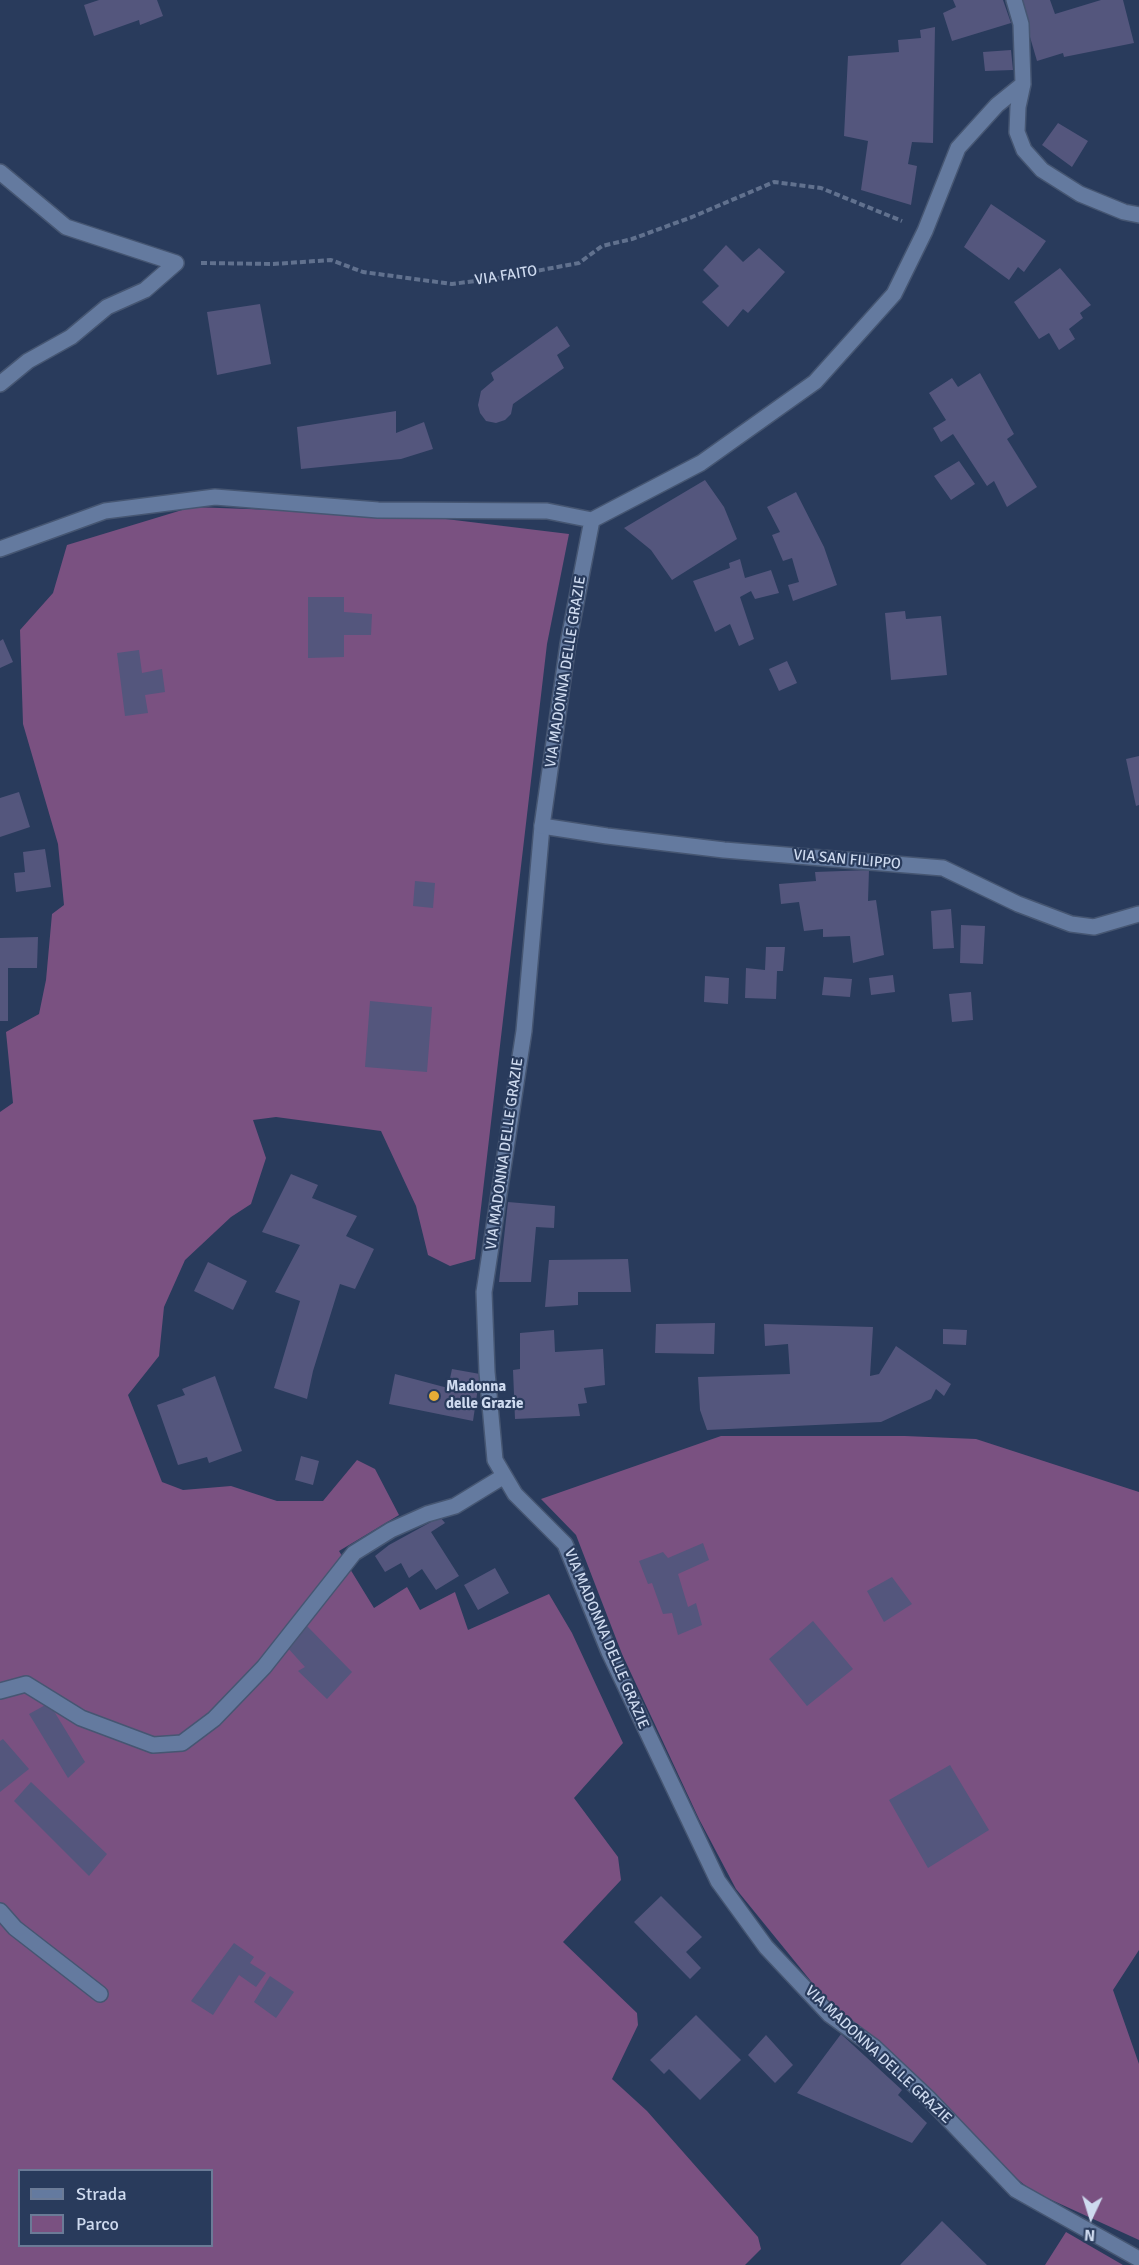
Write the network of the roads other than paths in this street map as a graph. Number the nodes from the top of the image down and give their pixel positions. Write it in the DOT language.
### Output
graph roads {
  1 [pos="1014,0"];
  2 [pos="1023,84"];
  3 [pos="0,172"];
  4 [pos="1139,215"];
  5 [pos="0,384"];
  6 [pos="592,520"];
  7 [pos="0,549"];
  8 [pos="542,826"];
  9 [pos="1139,914"];
  10 [pos="504,1476"];
  11 [pos="0,1691"];
  12 [pos="0,1911"];
  13 [pos="100,1994"];
  14 [pos="1139,2259"];
  1 -- 2 [label="street"];
  2 -- 4 [label="street"];
  2 -- 6 [label="street"];
  3 -- 5 [label="street"];
  6 -- 7 [label="street"];
  6 -- 8 [label="street, VIA MADONNA DELLE GRAZIE"];
  8 -- 9 [label="street, VIA SAN FILIPPO"];
  8 -- 10 [label="street, VIA MADONNA DELLE GRAZIE"];
  10 -- 11 [label="street"];
  10 -- 14 [label="street, VIA MADONNA DELLE GRAZIE"];
  12 -- 13 [label="street"];
}
